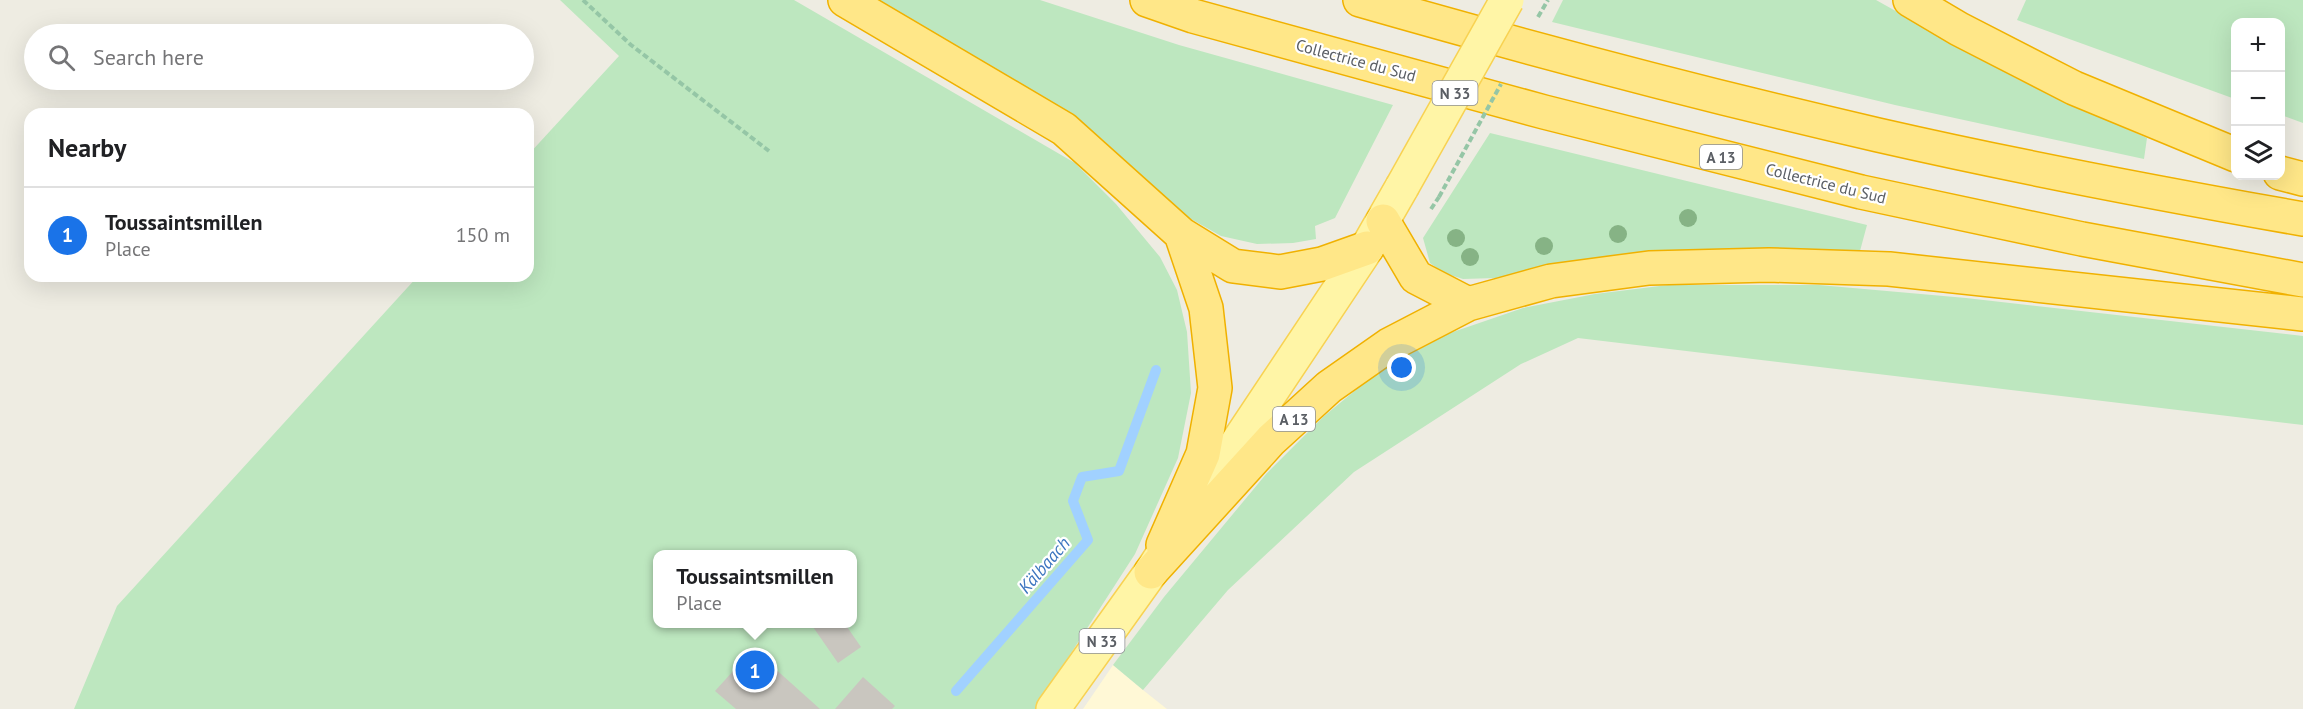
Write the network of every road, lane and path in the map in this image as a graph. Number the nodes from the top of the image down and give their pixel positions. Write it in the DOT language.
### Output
graph roads {
  1 [pos="583,0"];
  2 [pos="845,0"];
  3 [pos="1147,0"];
  4 [pos="1360,0"];
  5 [pos="1507,0"];
  6 [pos="1548,0"];
  7 [pos="1910,0"];
  8 [pos="1536,21"];
  9 [pos="1502,83"];
  10 [pos="770,151"];
  11 [pos="2231,153"];
  12 [pos="2285,174"];
  13 [pos="2303,179"];
  14 [pos="1439,197"];
  15 [pos="2303,219"];
  16 [pos="1181,234"];
  17 [pos="1375,235"];
  18 [pos="2303,280"];
  19 [pos="1468,304"];
  20 [pos="2303,314"];
  21 [pos="1151,572"];
  22 [pos="1053,709"];
  1 -- 10 [label="path"];
  2 -- 16 [label="highway"];
  3 -- 18 [label="highway, Collectrice du Sud / A 13"];
  4 -- 15 [label="highway"];
  5 -- 17 [label="main road, N 33, bridge"];
  6 -- 8 [label="path, bridge"];
  7 -- 11 [label="highway"];
  9 -- 14 [label="path, bridge"];
  12 -- 13 [label="highway"];
  16 -- 17 [label="highway"];
  16 -- 21 [label="highway"];
  17 -- 19 [label="highway"];
  17 -- 21 [label="main road, N 33"];
  19 -- 20 [label="highway, A 13"];
  19 -- 21 [label="highway, A 13"];
  21 -- 22 [label="main road, N 33"];
}
